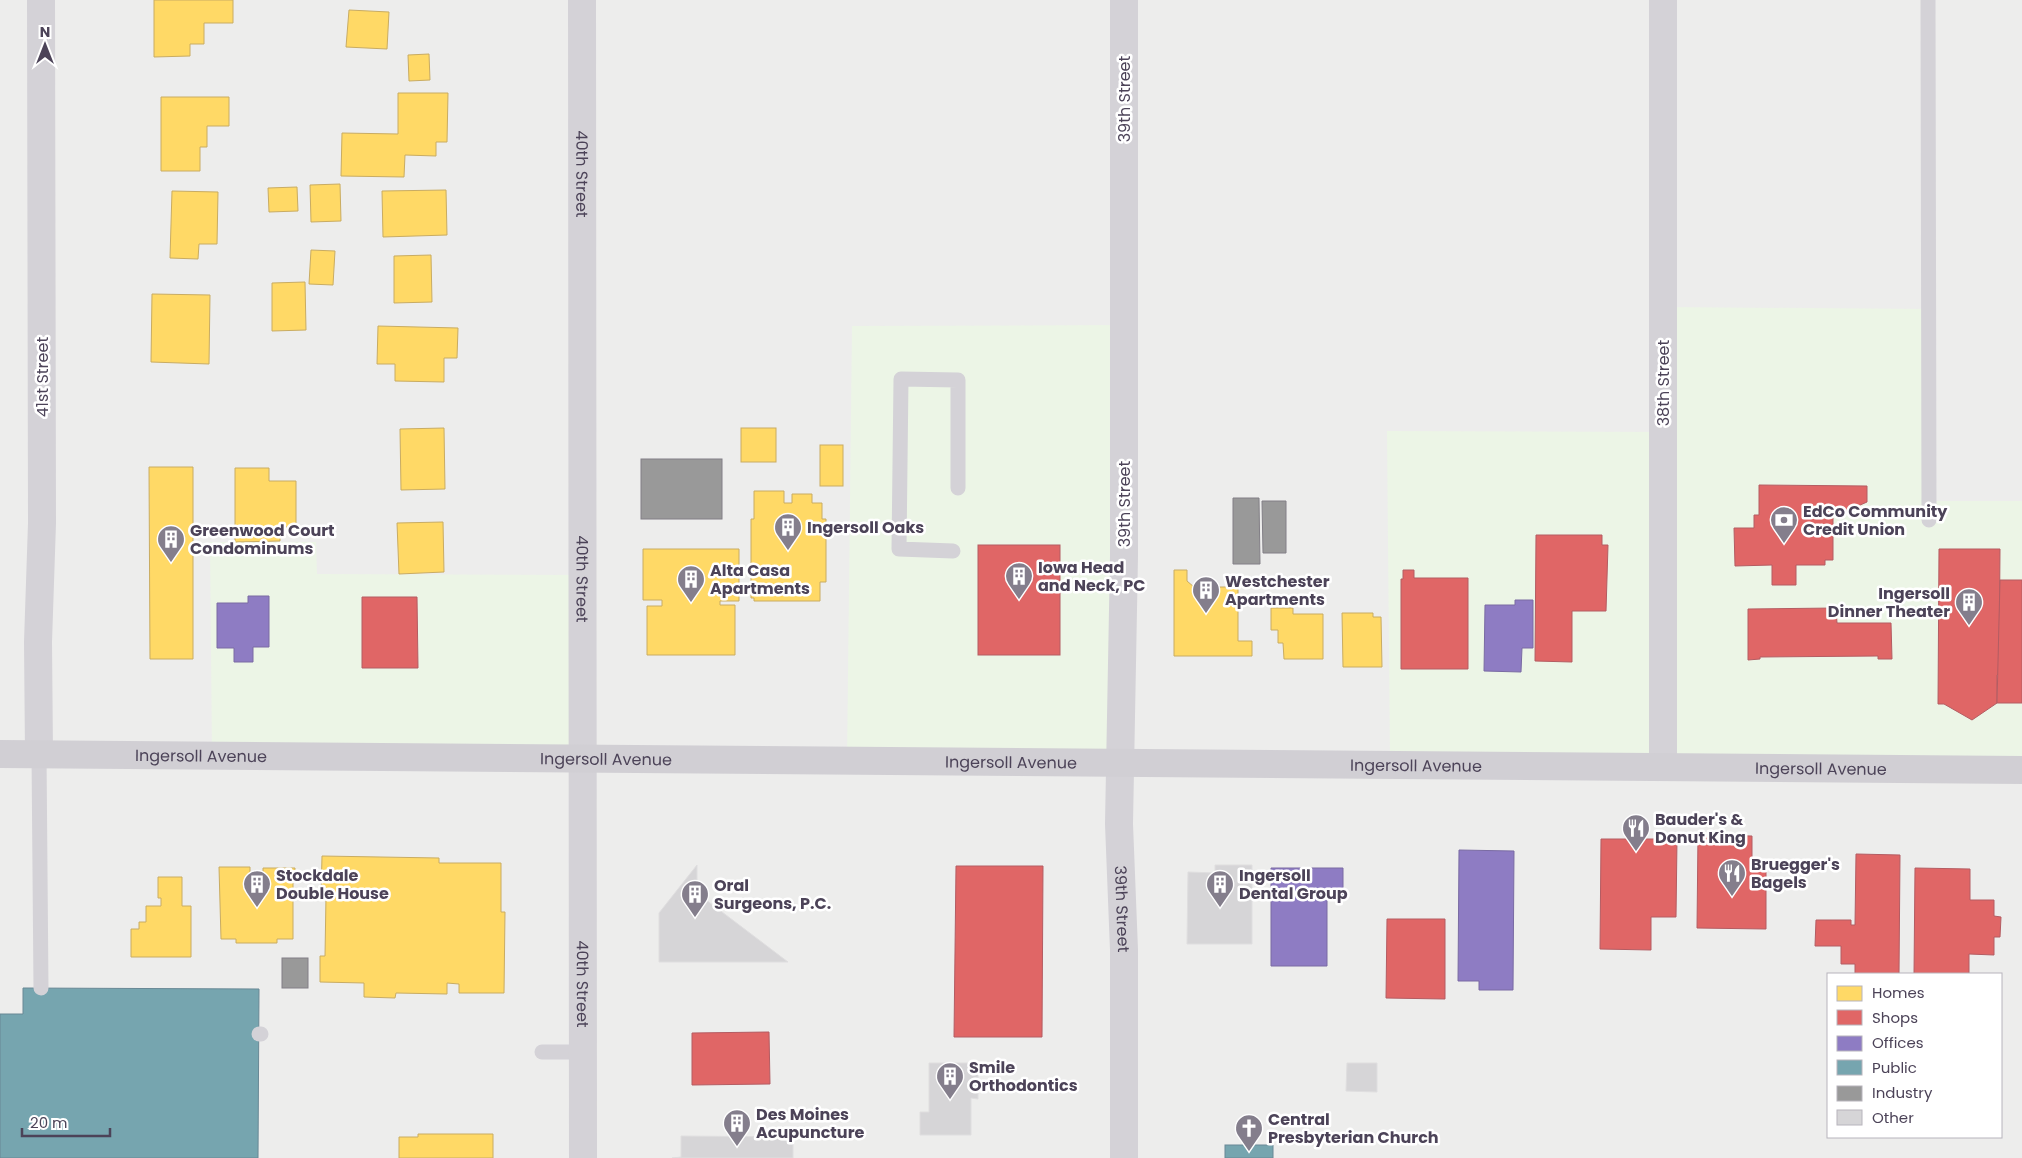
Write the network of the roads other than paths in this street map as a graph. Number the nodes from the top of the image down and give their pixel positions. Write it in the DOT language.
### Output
graph roads {
  1 [pos="41,0"];
  2 [pos="582,0"];
  3 [pos="1124,0"];
  4 [pos="1663,0"];
  5 [pos="1928,0"];
  6 [pos="958,488"];
  7 [pos="1929,520"];
  8 [pos="953,551"];
  9 [pos="0,754"];
  10 [pos="39,754"];
  11 [pos="582,759"];
  12 [pos="1119,762"];
  13 [pos="1662,767"];
  14 [pos="2022,770"];
  15 [pos="40,988"];
  16 [pos="542,1052"];
  17 [pos="583,1052"];
  18 [pos="583,1158"];
  19 [pos="1124,1158"];
  1 -- 10 [label="street, 41st Street"];
  2 -- 11 [label="street, 40th Street"];
  3 -- 12 [label="street, 39th Street"];
  4 -- 13 [label="street, 38th Street"];
  5 -- 7 [label="lane"];
  6 -- 8 [label="lane"];
  9 -- 10 [label="main road, Ingersoll Avenue"];
  10 -- 11 [label="main road, Ingersoll Avenue"];
  10 -- 15 [label="lane"];
  11 -- 12 [label="main road, Ingersoll Avenue"];
  11 -- 17 [label="street, 40th Street"];
  12 -- 13 [label="main road, Ingersoll Avenue"];
  12 -- 19 [label="street, 39th Street"];
  13 -- 14 [label="main road, Ingersoll Avenue"];
  16 -- 17 [label="lane"];
  17 -- 18 [label="street, 40th Street"];
}
